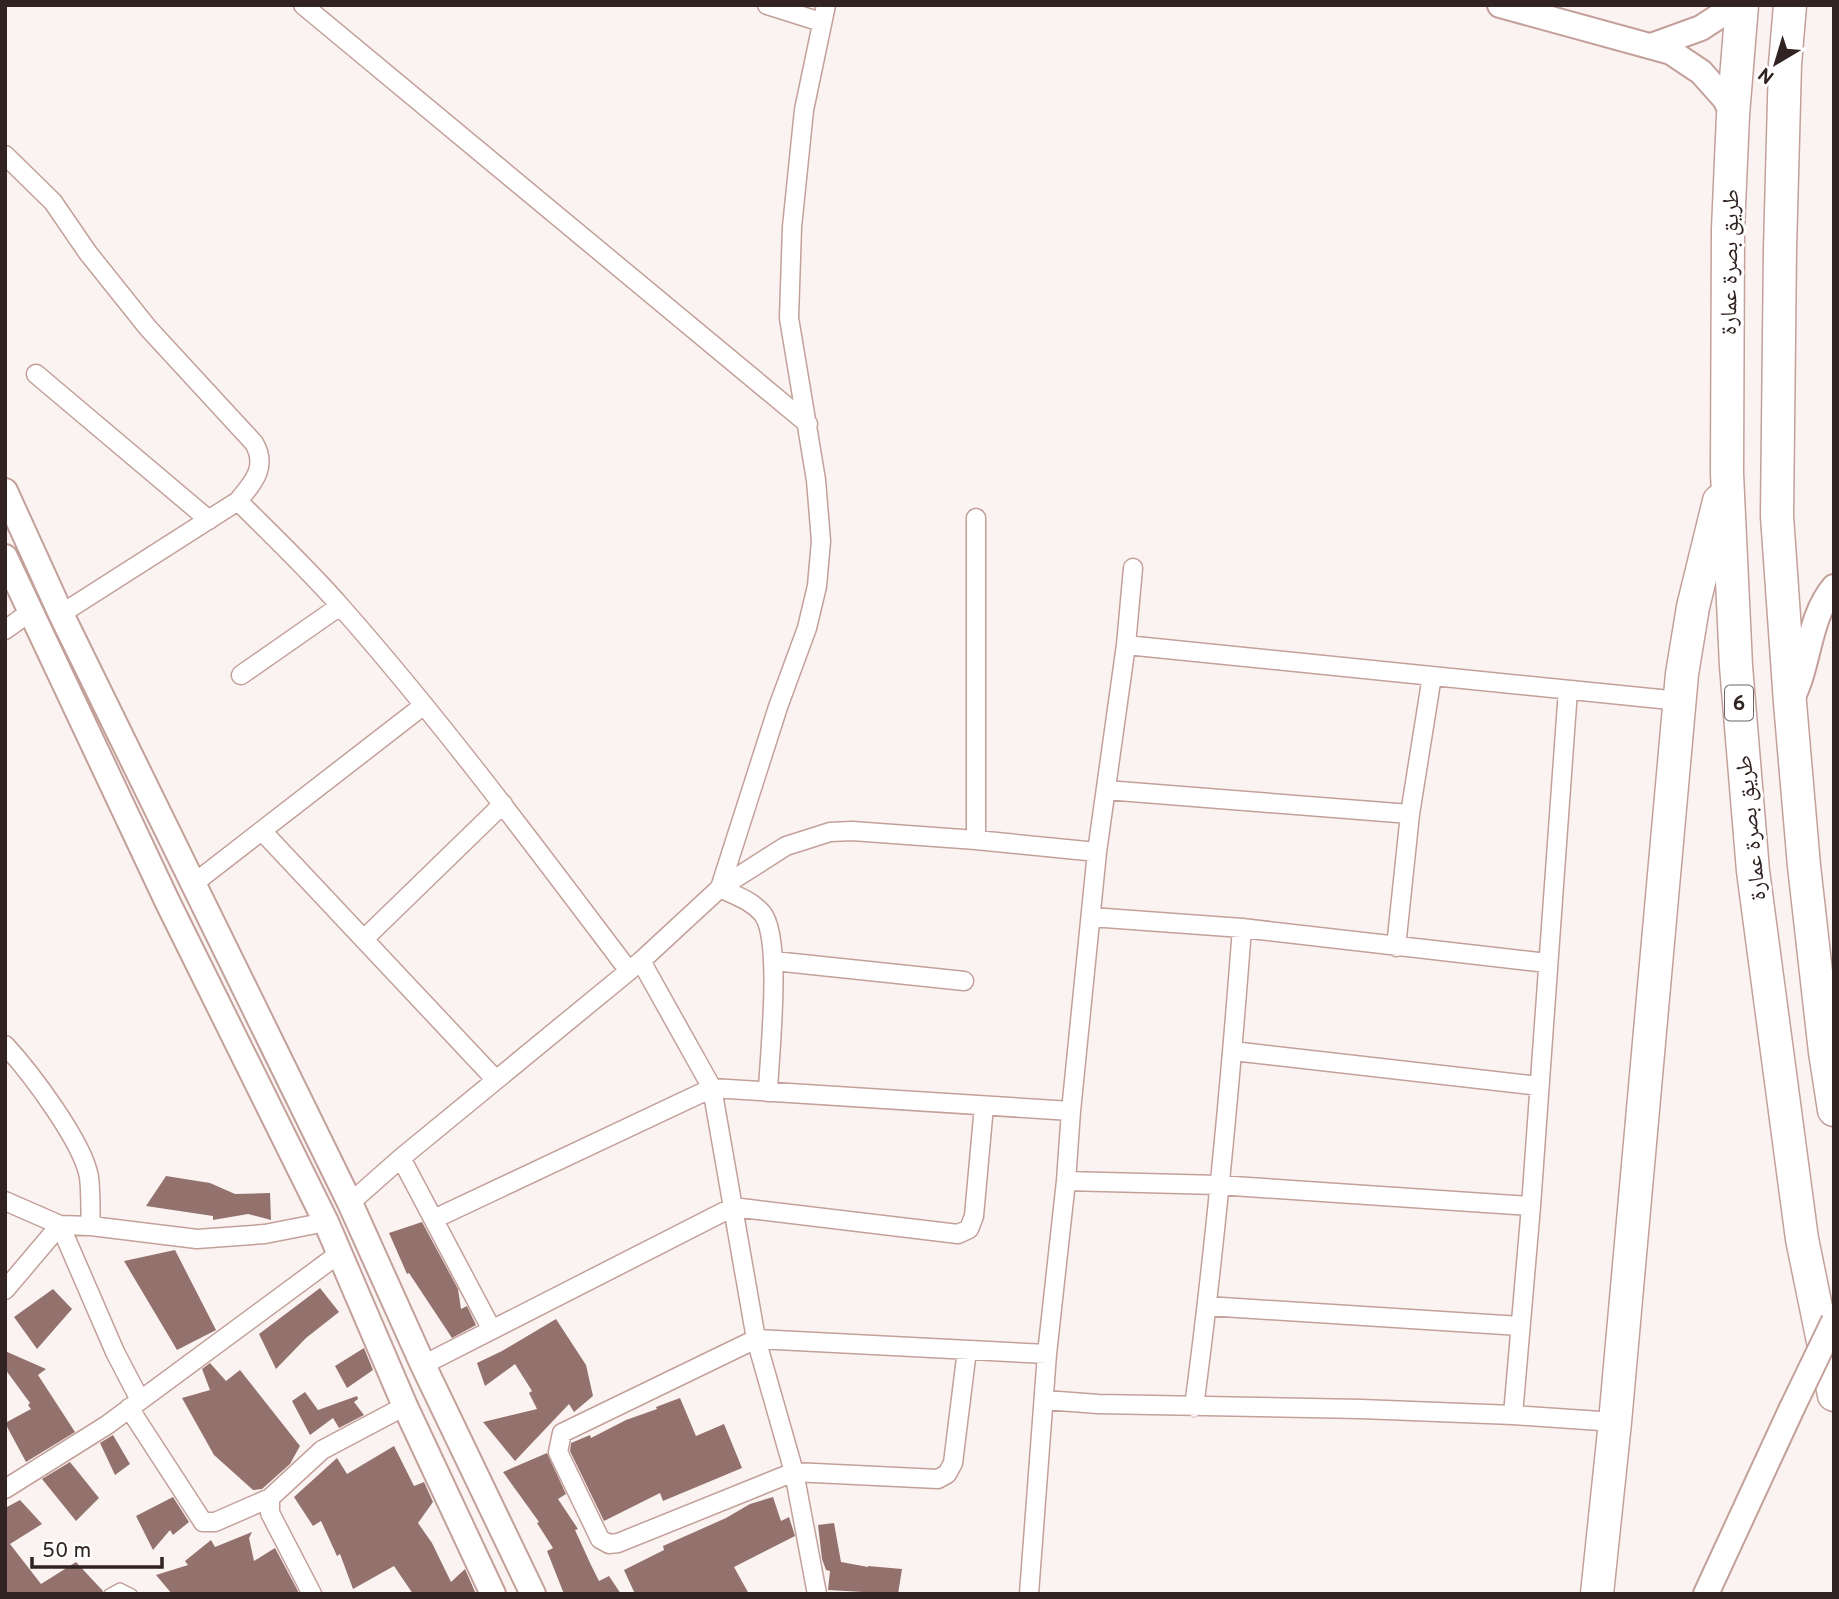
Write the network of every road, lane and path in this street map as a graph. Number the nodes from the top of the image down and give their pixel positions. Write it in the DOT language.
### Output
graph roads {
  1 [pos="303,5"];
  2 [pos="767,5"];
  3 [pos="1500,5"];
  4 [pos="1736,5"];
  5 [pos="1742,5"];
  6 [pos="1790,5"];
  7 [pos="823,14"];
  8 [pos="1654,46"];
  9 [pos="1733,116"];
  10 [pos="5,155"];
  11 [pos="36,374"];
  12 [pos="808,424"];
  13 [pos="1727,472"];
  14 [pos="5,491"];
  15 [pos="238,501"];
  16 [pos="976,518"];
  17 [pos="209,520"];
  18 [pos="5,557"];
  19 [pos="1133,568"];
  20 [pos="1834,587"];
  21 [pos="340,606"];
  22 [pos="30,612"];
  23 [pos="61,614"];
  24 [pos="5,630"];
  25 [pos="1126,645"];
  26 [pos="241,675"];
  27 [pos="1432,676"];
  28 [pos="98,690"];
  29 [pos="1568,690"];
  30 [pos="1680,701"];
  31 [pos="1790,702"];
  32 [pos="73,703"];
  33 [pos="424,705"];
  34 [pos="1106,790"];
  35 [pos="503,804"];
  36 [pos="1410,814"];
  37 [pos="262,831"];
  38 [pos="976,840"];
  39 [pos="1097,852"];
  40 [pos="193,884"];
  41 [pos="720,888"];
  42 [pos="1091,917"];
  43 [pos="1242,928"];
  44 [pos="364,939"];
  45 [pos="1396,947"];
  46 [pos="774,961"];
  47 [pos="1548,963"];
  48 [pos="635,966"];
  49 [pos="964,981"];
  50 [pos="5,1045"];
  51 [pos="1233,1051"];
  52 [pos="496,1080"];
  53 [pos="1539,1086"];
  54 [pos="712,1088"];
  55 [pos="768,1092"];
  56 [pos="984,1106"];
  57 [pos="1834,1110"];
  58 [pos="1071,1111"];
  59 [pos="401,1157"];
  60 [pos="1066,1181"];
  61 [pos="1218,1185"];
  62 [pos="5,1201"];
  63 [pos="350,1203"];
  64 [pos="1531,1206"];
  65 [pos="733,1207"];
  66 [pos="434,1219"];
  67 [pos="326,1222"];
  68 [pos="60,1225"];
  69 [pos="91,1226"];
  70 [pos="340,1253"];
  71 [pos="5,1290"];
  72 [pos="1207,1306"];
  73 [pos="1834,1321"];
  74 [pos="1520,1326"];
  75 [pos="492,1329"];
  76 [pos="408,1331"];
  77 [pos="756,1339"];
  78 [pos="379,1345"];
  79 [pos="967,1350"];
  80 [pos="1047,1354"];
  81 [pos="423,1365"];
  82 [pos="1834,1395"];
  83 [pos="1045,1400"];
  84 [pos="135,1404"];
  85 [pos="405,1406"];
  86 [pos="1195,1407"];
  87 [pos="1513,1415"];
  88 [pos="1615,1422"];
  89 [pos="794,1472"];
  90 [pos="5,1489"];
  91 [pos="270,1497"];
  92 [pos="109,1594"];
  93 [pos="132,1594"];
  94 [pos="312,1594"];
  95 [pos="494,1594"];
  96 [pos="533,1594"];
  97 [pos="817,1594"];
  98 [pos="1029,1594"];
  99 [pos="1597,1594"];
  100 [pos="1706,1594"];
  1 -- 12 [label="street"];
  2 -- 7 [label="street"];
  3 -- 8 [label="street"];
  4 -- 8 [label="street"];
  5 -- 9 [label="highway, طريق بصرة عمارة / 6"];
  6 -- 31 [label="highway"];
  7 -- 12 [label="street"];
  8 -- 9 [label="street"];
  9 -- 13 [label="highway, طريق بصرة عمارة / 6"];
  10 -- 15 [label="street"];
  11 -- 17 [label="street"];
  12 -- 41 [label="street"];
  13 -- 30 [label="highway"];
  13 -- 82 [label="highway, طريق بصرة عمارة / 6"];
  14 -- 23 [label="street"];
  15 -- 17 [label="street"];
  15 -- 21 [label="street"];
  16 -- 38 [label="street"];
  17 -- 23 [label="street"];
  18 -- 22 [label="street"];
  19 -- 25 [label="street"];
  20 -- 31 [label="street"];
  21 -- 26 [label="street"];
  21 -- 33 [label="street"];
  22 -- 24 [label="street"];
  22 -- 32 [label="street"];
  23 -- 28 [label="street"];
  25 -- 27 [label="street"];
  25 -- 34 [label="street"];
  27 -- 29 [label="street"];
  27 -- 36 [label="street"];
  28 -- 32 [label="street"];
  28 -- 40 [label="street"];
  29 -- 30 [label="street"];
  29 -- 47 [label="street"];
  30 -- 88 [label="highway"];
  31 -- 57 [label="highway"];
  32 -- 67 [label="street"];
  33 -- 35 [label="street"];
  33 -- 37 [label="street"];
  34 -- 36 [label="street"];
  34 -- 39 [label="street"];
  35 -- 44 [label="street"];
  35 -- 48 [label="street"];
  36 -- 45 [label="street"];
  37 -- 40 [label="street"];
  37 -- 44 [label="street"];
  38 -- 39 [label="street"];
  38 -- 41 [label="street"];
  39 -- 42 [label="street"];
  40 -- 63 [label="street"];
  41 -- 46 [label="street"];
  41 -- 48 [label="street"];
  42 -- 43 [label="street"];
  42 -- 58 [label="street"];
  43 -- 45 [label="street"];
  43 -- 51 [label="street"];
  44 -- 52 [label="street"];
  45 -- 47 [label="street"];
  46 -- 49 [label="street"];
  46 -- 55 [label="street"];
  47 -- 53 [label="street"];
  48 -- 52 [label="street"];
  48 -- 54 [label="street"];
  50 -- 69 [label="street"];
  51 -- 53 [label="street"];
  51 -- 61 [label="street"];
  52 -- 59 [label="street"];
  53 -- 64 [label="street"];
  54 -- 55 [label="street"];
  54 -- 65 [label="street"];
  54 -- 66 [label="street"];
  55 -- 56 [label="street"];
  56 -- 58 [label="street"];
  56 -- 65 [label="street"];
  58 -- 60 [label="street"];
  59 -- 63 [label="street"];
  59 -- 66 [label="street"];
  60 -- 61 [label="street"];
  60 -- 80 [label="street"];
  61 -- 64 [label="street"];
  61 -- 72 [label="street"];
  62 -- 68 [label="street"];
  63 -- 76 [label="street"];
  64 -- 74 [label="street"];
  65 -- 75 [label="street"];
  65 -- 77 [label="street"];
  66 -- 75 [label="street"];
  67 -- 69 [label="street"];
  67 -- 70 [label="street"];
  68 -- 69 [label="street"];
  68 -- 71 [label="street"];
  68 -- 84 [label="street"];
  70 -- 78 [label="street"];
  70 -- 84 [label="street"];
  72 -- 74 [label="street"];
  72 -- 86 [label="street"];
  73 -- 100 [label="street, bridge"];
  74 -- 87 [label="street"];
  75 -- 81 [label="street"];
  76 -- 78 [label="street"];
  76 -- 81 [label="street"];
  77 -- 79 [label="street"];
  77 -- 89 [label="street"];
  77 -- 89 [label="street"];
  78 -- 85 [label="street"];
  79 -- 80 [label="street"];
  79 -- 89 [label="street"];
  80 -- 83 [label="street"];
  81 -- 96 [label="street"];
  83 -- 86 [label="street"];
  83 -- 98 [label="street"];
  84 -- 90 [label="street"];
  84 -- 91 [label="street"];
  85 -- 91 [label="street"];
  85 -- 95 [label="street"];
  86 -- 87 [label="street"];
  87 -- 88 [label="street"];
  88 -- 99 [label="highway"];
  89 -- 97 [label="street"];
  91 -- 94 [label="street"];
  92 -- 93 [label="lane"];
}
